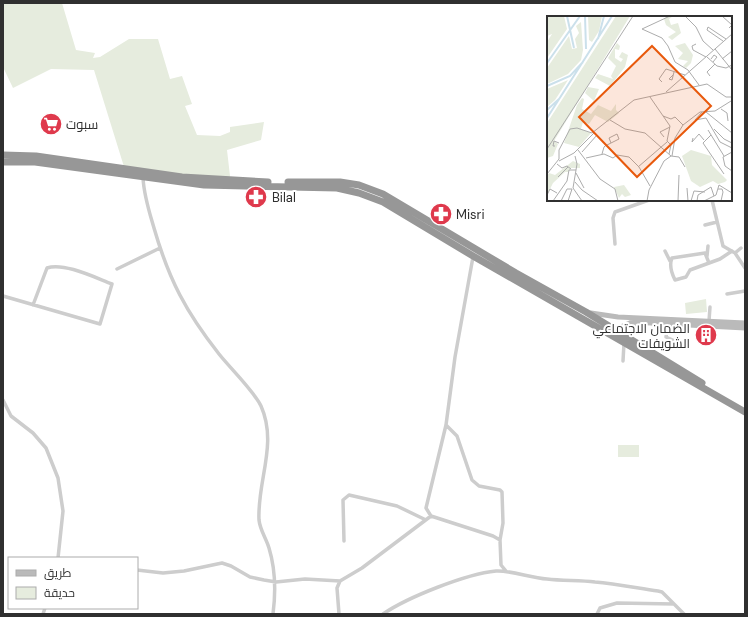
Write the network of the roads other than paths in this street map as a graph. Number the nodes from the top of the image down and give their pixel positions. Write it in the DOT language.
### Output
graph roads {
  1 [pos="3,155"];
  2 [pos="3,162"];
  3 [pos="143,178"];
  4 [pos="646,201"];
  5 [pos="712,201"];
  6 [pos="717,222"];
  7 [pos="705,225"];
  8 [pos="615,244"];
  9 [pos="708,246"];
  10 [pos="160,248"];
  11 [pos="741,248"];
  12 [pos="665,251"];
  13 [pos="733,252"];
  14 [pos="473,256"];
  15 [pos="707,256"];
  16 [pos="670,261"];
  17 [pos="709,263"];
  18 [pos="745,268"];
  19 [pos="117,269"];
  20 [pos="745,291"];
  21 [pos="727,294"];
  22 [pos="3,296"];
  23 [pos="33,305"];
  24 [pos="710,307"];
  25 [pos="586,312"];
  26 [pos="709,321"];
  27 [pos="745,322"];
  28 [pos="668,324"];
  29 [pos="642,328"];
  30 [pos="745,328"];
  31 [pos="621,329"];
  32 [pos="624,342"];
  33 [pos="681,344"];
  34 [pos="623,360"];
  35 [pos="3,400"];
  36 [pos="728,402"];
  37 [pos="745,412"];
  38 [pos="446,425"];
  39 [pos="431,516"];
  40 [pos="426,520"];
  41 [pos="500,540"];
  42 [pos="344,541"];
  43 [pos="58,557"];
  44 [pos="501,562"];
  45 [pos="138,570"];
  46 [pos="496,571"];
  47 [pos="506,571"];
  48 [pos="340,581"];
  49 [pos="276,582"];
  50 [pos="674,604"];
  51 [pos="273,614"];
  52 [pos="339,614"];
  53 [pos="383,614"];
  54 [pos="598,614"];
  55 [pos="684,614"];
  1 -- 25 [label="highway"];
  2 -- 3 [label="highway"];
  3 -- 10 [label="street"];
  3 -- 14 [label="highway"];
  4 -- 8 [label="street"];
  5 -- 6 [label="street"];
  6 -- 7 [label="street"];
  6 -- 13 [label="street"];
  9 -- 15 [label="street"];
  10 -- 19 [label="street"];
  10 -- 49 [label="street"];
  11 -- 13 [label="street"];
  12 -- 16 [label="street"];
  13 -- 17 [label="street"];
  13 -- 18 [label="street"];
  14 -- 32 [label="highway"];
  14 -- 38 [label="street"];
  15 -- 16 [label="street"];
  15 -- 17 [label="street"];
  16 -- 17 [label="street"];
  20 -- 21 [label="street"];
  22 -- 23 [label="street"];
  23 -- 23 [label="street"];
  24 -- 26 [label="street"];
  25 -- 26 [label="street"];
  25 -- 31 [label="highway"];
  26 -- 27 [label="street"];
  28 -- 30 [label="street"];
  28 -- 31 [label="street"];
  28 -- 33 [label="street"];
  29 -- 31 [label="street"];
  31 -- 36 [label="highway"];
  32 -- 34 [label="street"];
  32 -- 36 [label="highway"];
  35 -- 43 [label="street"];
  36 -- 37 [label="highway"];
  38 -- 39 [label="street"];
  38 -- 41 [label="street"];
  39 -- 40 [label="street"];
  39 -- 41 [label="street"];
  40 -- 42 [label="street"];
  40 -- 48 [label="street"];
  41 -- 44 [label="street"];
  44 -- 46 [label="street"];
  44 -- 47 [label="street"];
  45 -- 49 [label="street"];
  46 -- 47 [label="street"];
  46 -- 53 [label="street"];
  47 -- 50 [label="street"];
  48 -- 49 [label="street"];
  48 -- 52 [label="street"];
  49 -- 51 [label="street"];
  50 -- 54 [label="street"];
  50 -- 55 [label="street"];
}
